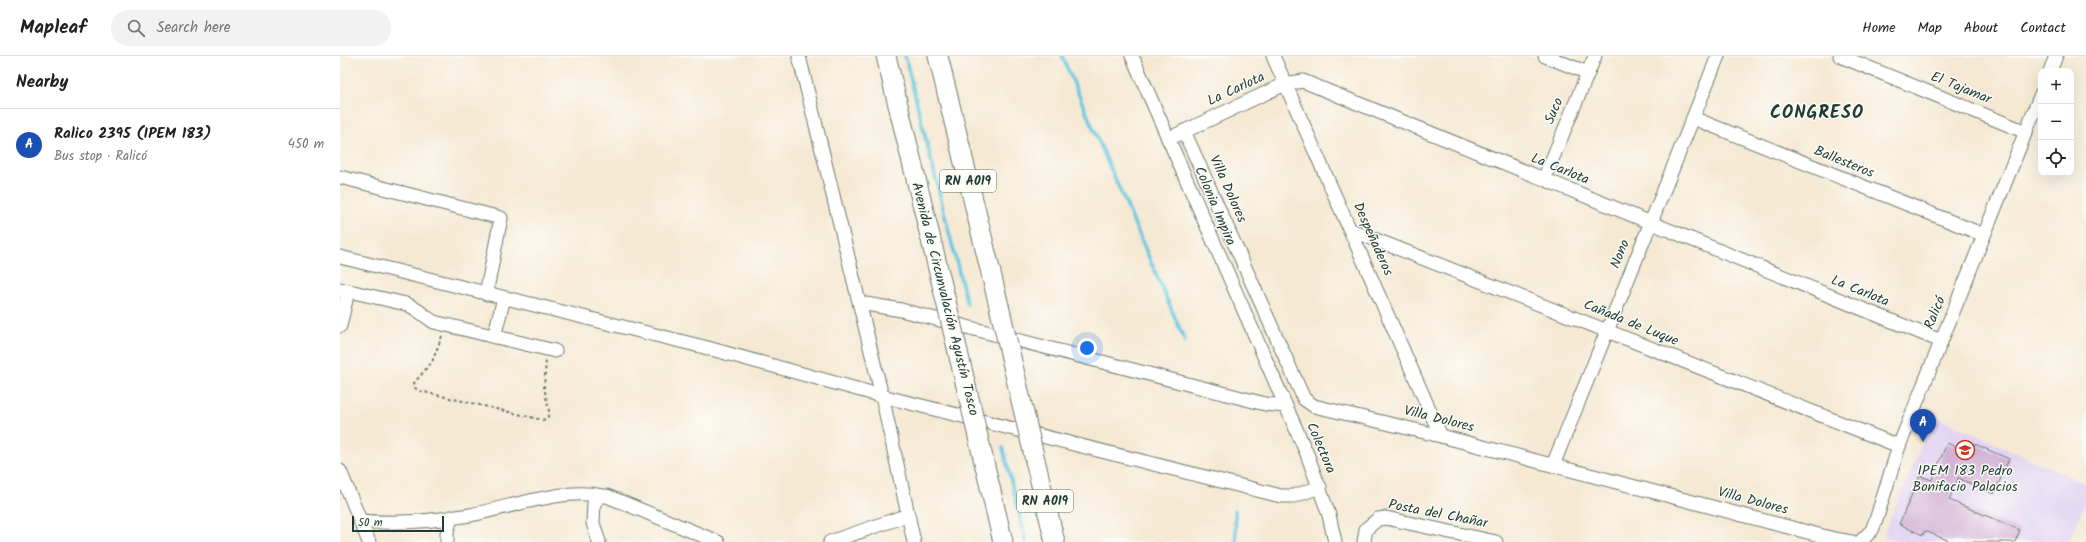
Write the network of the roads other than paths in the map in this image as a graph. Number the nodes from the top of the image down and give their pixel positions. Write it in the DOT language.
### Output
graph roads {
  1 [pos="800,56"];
  2 [pos="886,56"];
  3 [pos="938,56"];
  4 [pos="1132,56"];
  5 [pos="1273,56"];
  6 [pos="1545,56"];
  7 [pos="1595,56"];
  8 [pos="1718,56"];
  9 [pos="1840,56"];
  10 [pos="2056,56"];
  11 [pos="2051,68"];
  12 [pos="1588,73"];
  13 [pos="1285,84"];
  14 [pos="2038,102"];
  15 [pos="1693,118"];
  16 [pos="1184,131"];
  17 [pos="2026,132"];
  18 [pos="1168,139"];
  19 [pos="340,177"];
  20 [pos="1544,179"];
  21 [pos="1650,223"];
  22 [pos="1351,230"];
  23 [pos="1984,235"];
  24 [pos="340,257"];
  25 [pos="344,290"];
  26 [pos="486,294"];
  27 [pos="504,298"];
  28 [pos="860,303"];
  29 [pos="340,326"];
  30 [pos="1607,331"];
  31 [pos="494,337"];
  32 [pos="1941,341"];
  33 [pos="550,350"];
  34 [pos="1268,370"];
  35 [pos="882,396"];
  36 [pos="1285,406"];
  37 [pos="1442,436"];
  38 [pos="1899,446"];
  39 [pos="1554,465"];
  40 [pos="340,471"];
  41 [pos="1320,487"];
  42 [pos="602,496"];
  43 [pos="908,515"];
  44 [pos="451,517"];
  45 [pos="360,521"];
  46 [pos="369,542"];
  47 [pos="447,542"];
  48 [pos="599,542"];
  49 [pos="718,542"];
  50 [pos="830,542"];
  51 [pos="914,542"];
  52 [pos="1003,542"];
  53 [pos="1055,542"];
  54 [pos="1335,542"];
  55 [pos="1364,542"];
  56 [pos="1496,542"];
  57 [pos="1852,542"];
  58 [pos="1860,542"];
  1 -- 28 [label="street"];
  2 -- 52 [label="highway, Avenida de Circunvalación Agustín Tosco / RN A019, bridge"];
  3 -- 53 [label="highway, RN A019, bridge"];
  4 -- 18 [label="street, Colonia Impira"];
  5 -- 13 [label="street, Despeñaderos"];
  6 -- 12 [label="street"];
  7 -- 12 [label="street, Suco"];
  8 -- 15 [label="street, Nono"];
  9 -- 17 [label="street, El Tajamar"];
  10 -- 11 [label="street"];
  12 -- 20 [label="street, Suco"];
  13 -- 16 [label="street, La Carlota"];
  13 -- 20 [label="street, La Carlota"];
  13 -- 22 [label="street, Despeñaderos"];
  14 -- 17 [label="street, Ralicó"];
  15 -- 21 [label="street, Nono"];
  15 -- 23 [label="street, Ballesteros"];
  16 -- 18 [label="street, La Carlota"];
  16 -- 37 [label="street, Villa Dolores"];
  17 -- 23 [label="street, Ralicó"];
  18 -- 34 [label="street, Colonia Impira"];
  19 -- 26 [label="street"];
  20 -- 21 [label="street, La Carlota"];
  21 -- 30 [label="street, Nono"];
  21 -- 32 [label="street, La Carlota"];
  22 -- 30 [label="street, Cañada de Luque"];
  22 -- 37 [label="street, Despeñaderos"];
  23 -- 32 [label="street, Ralicó"];
  24 -- 26 [label="street"];
  25 -- 29 [label="street"];
  25 -- 31 [label="street"];
  26 -- 27 [label="street"];
  27 -- 31 [label="street"];
  27 -- 35 [label="street"];
  28 -- 35 [label="street"];
  28 -- 36 [label="street"];
  30 -- 38 [label="street, Cañada de Luque"];
  30 -- 39 [label="street, Nono"];
  31 -- 33 [label="street"];
  32 -- 38 [label="street, Ralicó"];
  34 -- 36 [label="street, Colectora"];
  35 -- 41 [label="street"];
  35 -- 43 [label="street"];
  36 -- 41 [label="street, Colectora"];
  37 -- 39 [label="street, Villa Dolores"];
  38 -- 58 [label="street, Ralicó"];
  39 -- 57 [label="street, Villa Dolores"];
  40 -- 45 [label="street"];
  41 -- 54 [label="street, Colectora"];
  42 -- 44 [label="street"];
  42 -- 48 [label="street"];
  42 -- 49 [label="street"];
  43 -- 50 [label="street"];
  43 -- 51 [label="street"];
  44 -- 45 [label="street"];
  44 -- 47 [label="street"];
  45 -- 46 [label="street"];
  55 -- 56 [label="street, Posta del Chañar"];
}
